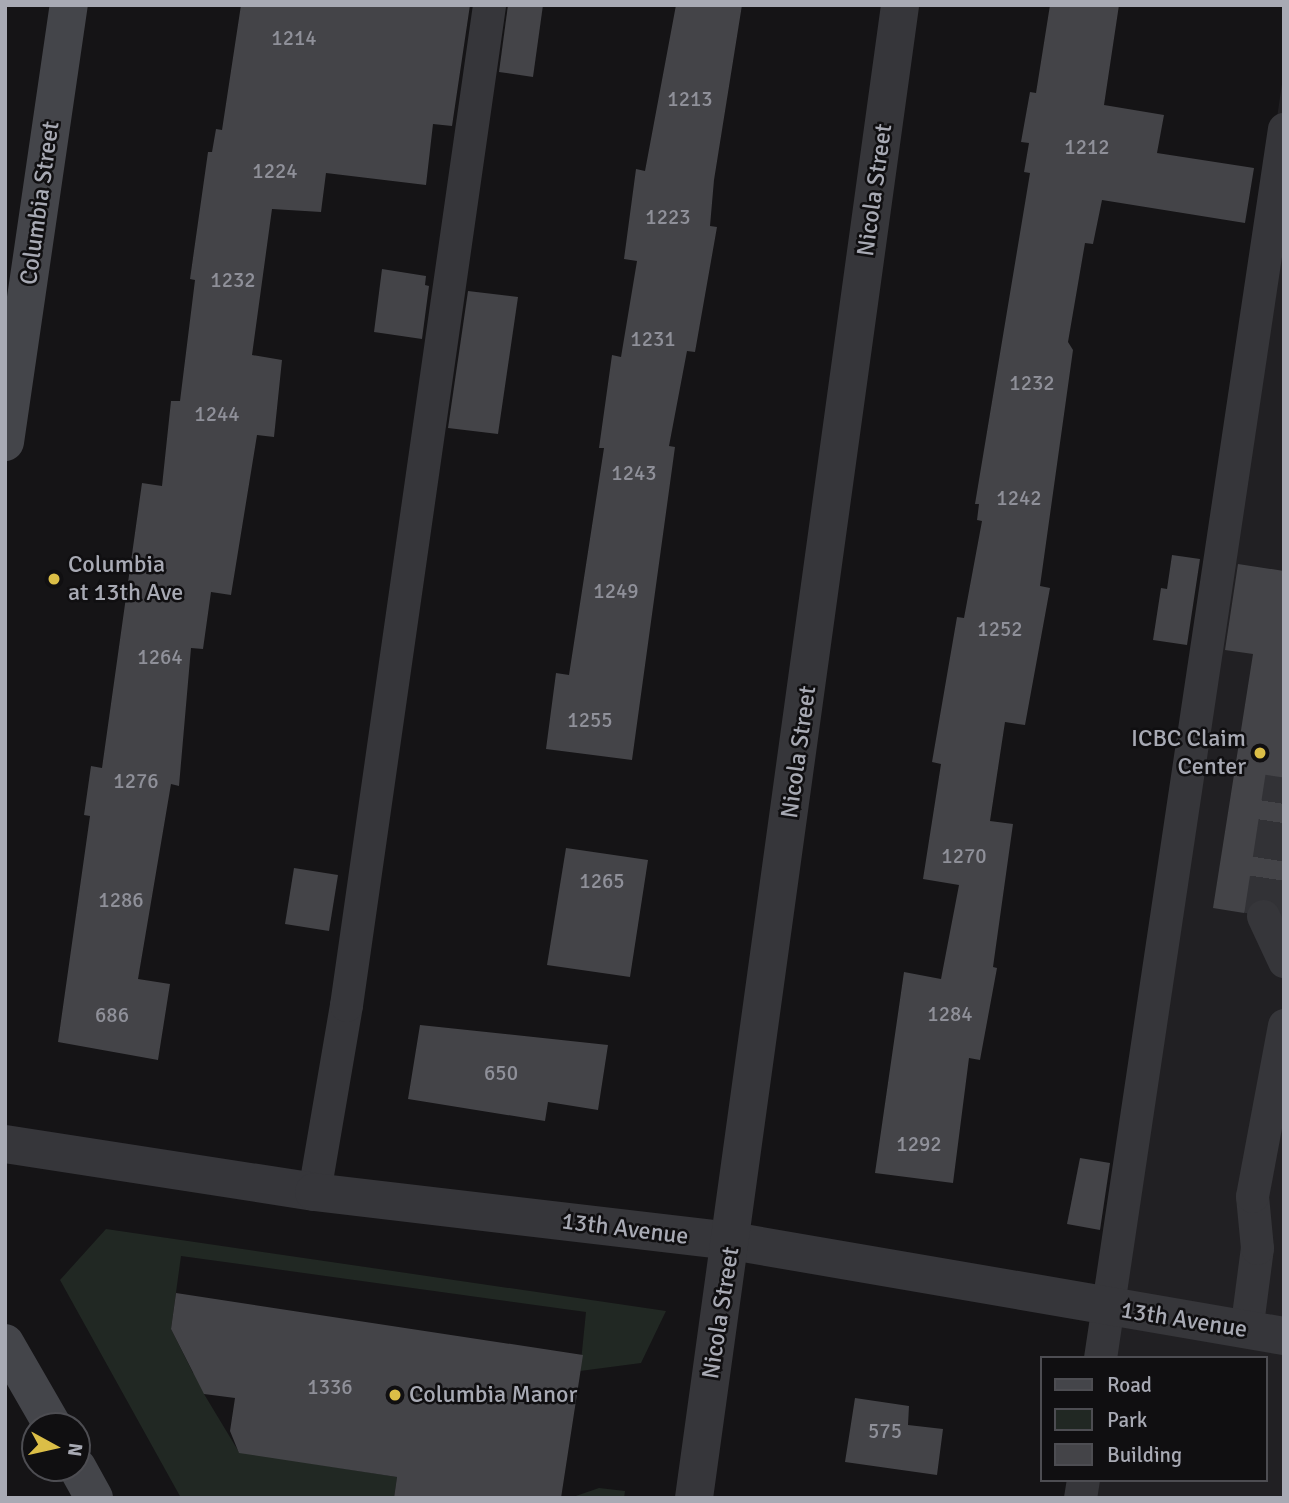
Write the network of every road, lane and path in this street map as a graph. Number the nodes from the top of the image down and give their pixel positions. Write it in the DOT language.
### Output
graph roads {
  1 [pos="69,5"];
  2 [pos="489,5"];
  3 [pos="900,5"];
  4 [pos="1284,129"];
  5 [pos="5,442"];
  6 [pos="1263,916"];
  7 [pos="1284,961"];
  8 [pos="1284,1025"];
  9 [pos="5,1144"];
  10 [pos="314,1192"];
  11 [pos="732,1241"];
  12 [pos="1108,1308"];
  13 [pos="1246,1331"];
  14 [pos="1284,1336"];
  15 [pos="5,1343"];
  16 [pos="1100,1356"];
  17 [pos="45,1412"];
  18 [pos="85,1482"];
  19 [pos="94,1498"];
  20 [pos="694,1498"];
  1 -- 5 [label="main road, Columbia Street"];
  2 -- 10 [label="lane"];
  3 -- 11 [label="street, Nicola Street"];
  4 -- 12 [label="lane"];
  6 -- 7 [label="lane"];
  8 -- 13 [label="lane"];
  9 -- 10 [label="street, 13th Avenue"];
  10 -- 11 [label="street, 13th Avenue"];
  11 -- 12 [label="street, 13th Avenue"];
  11 -- 20 [label="street, Nicola Street"];
  12 -- 13 [label="street, 13th Avenue"];
  12 -- 16 [label="lane"];
  13 -- 14 [label="street, 13th Avenue"];
  15 -- 17 [label="main road"];
  18 -- 19 [label="main road"];
}
